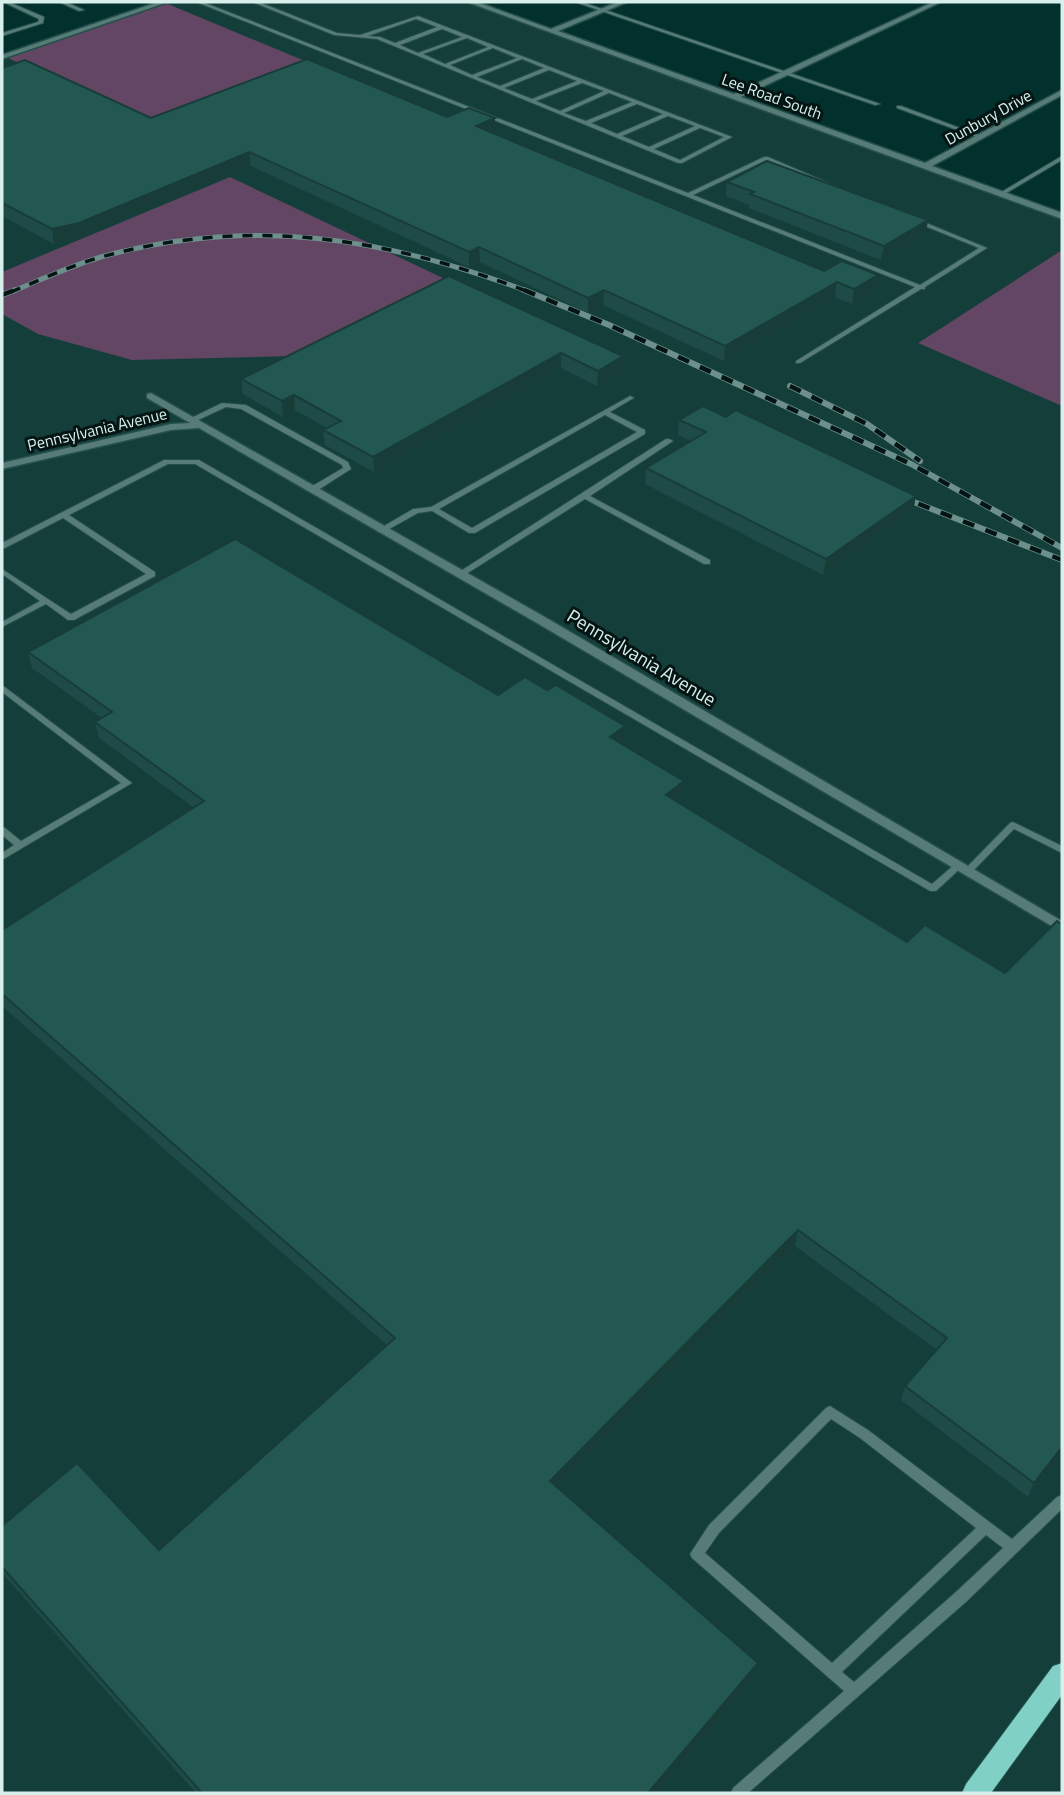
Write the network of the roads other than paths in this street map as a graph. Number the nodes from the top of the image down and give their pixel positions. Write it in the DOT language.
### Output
graph roads {
  1 [pos="5,2"];
  2 [pos="62,2"];
  3 [pos="164,2"];
  4 [pos="199,2"];
  5 [pos="255,2"];
  6 [pos="471,2"];
  7 [pos="578,2"];
  8 [pos="624,2"];
  9 [pos="938,2"];
  10 [pos="81,10"];
  11 [pos="603,10"];
  12 [pos="442,27"];
  13 [pos="552,31"];
  14 [pos="2,35"];
  15 [pos="359,37"];
  16 [pos="466,37"];
  17 [pos="395,45"];
  18 [pos="492,47"];
  19 [pos="419,54"];
  20 [pos="2,57"];
  21 [pos="521,58"];
  22 [pos="446,65"];
  23 [pos="548,68"];
  24 [pos="784,74"];
  25 [pos="474,76"];
  26 [pos="581,81"];
  27 [pos="502,87"];
  28 [pos="609,91"];
  29 [pos="1062,92"];
  30 [pos="735,97"];
  31 [pos="534,100"];
  32 [pos="636,102"];
  33 [pos="877,104"];
  34 [pos="899,107"];
  35 [pos="561,112"];
  36 [pos="667,114"];
  37 [pos="587,123"];
  38 [pos="699,126"];
  39 [pos="618,136"];
  40 [pos="981,137"];
  41 [pos="649,149"];
  42 [pos="1062,158"];
  43 [pos="926,166"];
  44 [pos="842,190"];
  45 [pos="1001,194"];
  46 [pos="689,195"];
  47 [pos="907,216"];
  48 [pos="1062,216"];
  49 [pos="923,288"];
  50 [pos="798,362"];
  51 [pos="151,396"];
  52 [pos="631,398"];
  53 [pos="605,412"];
  54 [pos="195,423"];
  55 [pos="669,442"];
  56 [pos="2,466"];
  57 [pos="312,490"];
  58 [pos="585,496"];
  59 [pos="432,509"];
  60 [pos="64,515"];
  61 [pos="381,530"];
  62 [pos="2,546"];
  63 [pos="707,562"];
  64 [pos="2,571"];
  65 [pos="460,574"];
  66 [pos="46,601"];
  67 [pos="2,625"];
  68 [pos="2,688"];
  69 [pos="2,830"];
  70 [pos="21,846"];
  71 [pos="1062,850"];
  72 [pos="2,857"];
  73 [pos="963,869"];
  74 [pos="1062,927"];
  75 [pos="1062,1501"];
  76 [pos="986,1527"];
  77 [pos="1013,1548"];
  78 [pos="832,1672"];
  79 [pos="1062,1675"];
  80 [pos="853,1690"];
  81 [pos="738,1793"];
  82 [pos="975,1793"];
  1 -- 14 [label="lane"];
  2 -- 10 [label="lane"];
  3 -- 20 [label="street"];
  4 -- 46 [label="lane"];
  5 -- 15 [label="lane"];
  6 -- 13 [label="street, Lee Road South"];
  7 -- 11 [label="lane"];
  8 -- 11 [label="street"];
  9 -- 24 [label="street"];
  11 -- 13 [label="street"];
  11 -- 24 [label="lane"];
  12 -- 15 [label="lane"];
  12 -- 16 [label="lane"];
  12 -- 17 [label="lane"];
  13 -- 30 [label="street, Lee Road South"];
  15 -- 17 [label="lane"];
  16 -- 18 [label="lane"];
  16 -- 19 [label="lane"];
  17 -- 19 [label="lane"];
  18 -- 21 [label="lane"];
  18 -- 22 [label="lane"];
  19 -- 22 [label="lane"];
  21 -- 23 [label="lane"];
  21 -- 25 [label="lane"];
  22 -- 25 [label="lane"];
  23 -- 26 [label="lane"];
  23 -- 27 [label="lane"];
  24 -- 30 [label="street"];
  24 -- 33 [label="lane"];
  25 -- 27 [label="lane"];
  26 -- 28 [label="lane"];
  26 -- 31 [label="lane"];
  27 -- 31 [label="lane"];
  28 -- 32 [label="lane"];
  28 -- 35 [label="lane"];
  29 -- 40 [label="street, Dunbury Drive"];
  30 -- 43 [label="street, Lee Road South"];
  31 -- 35 [label="lane"];
  32 -- 36 [label="lane"];
  32 -- 37 [label="lane"];
  34 -- 40 [label="lane"];
  35 -- 37 [label="lane"];
  36 -- 38 [label="lane"];
  36 -- 39 [label="lane"];
  37 -- 39 [label="lane"];
  38 -- 41 [label="lane"];
  38 -- 41 [label="lane"];
  39 -- 41 [label="lane"];
  40 -- 43 [label="street, Dunbury Drive"];
  42 -- 45 [label="lane"];
  43 -- 45 [label="street, Lee Road South"];
  44 -- 46 [label="lane"];
  45 -- 48 [label="street, Lee Road South"];
  46 -- 49 [label="lane"];
  47 -- 49 [label="lane"];
  49 -- 50 [label="lane"];
  51 -- 54 [label="street, Pennsylvania Avenue"];
  52 -- 53 [label="lane"];
  53 -- 59 [label="lane"];
  53 -- 59 [label="lane"];
  54 -- 56 [label="street, Pennsylvania Avenue"];
  54 -- 57 [label="street, Pennsylvania Avenue"];
  54 -- 57 [label="lane"];
  55 -- 58 [label="lane"];
  57 -- 61 [label="street, Pennsylvania Avenue"];
  58 -- 63 [label="lane"];
  58 -- 65 [label="lane"];
  59 -- 61 [label="lane"];
  60 -- 62 [label="lane"];
  60 -- 66 [label="lane"];
  60 -- 73 [label="lane"];
  61 -- 65 [label="street, Pennsylvania Avenue"];
  64 -- 66 [label="lane"];
  65 -- 73 [label="street, Pennsylvania Avenue"];
  66 -- 67 [label="lane"];
  68 -- 70 [label="lane"];
  69 -- 70 [label="lane"];
  70 -- 72 [label="lane"];
  71 -- 73 [label="lane"];
  73 -- 74 [label="street, Pennsylvania Avenue"];
  75 -- 77 [label="lane"];
  76 -- 77 [label="lane"];
  76 -- 78 [label="lane"];
  76 -- 78 [label="lane"];
  77 -- 80 [label="lane"];
  78 -- 80 [label="lane"];
  79 -- 82 [label="main road"];
  80 -- 81 [label="lane"];
}
